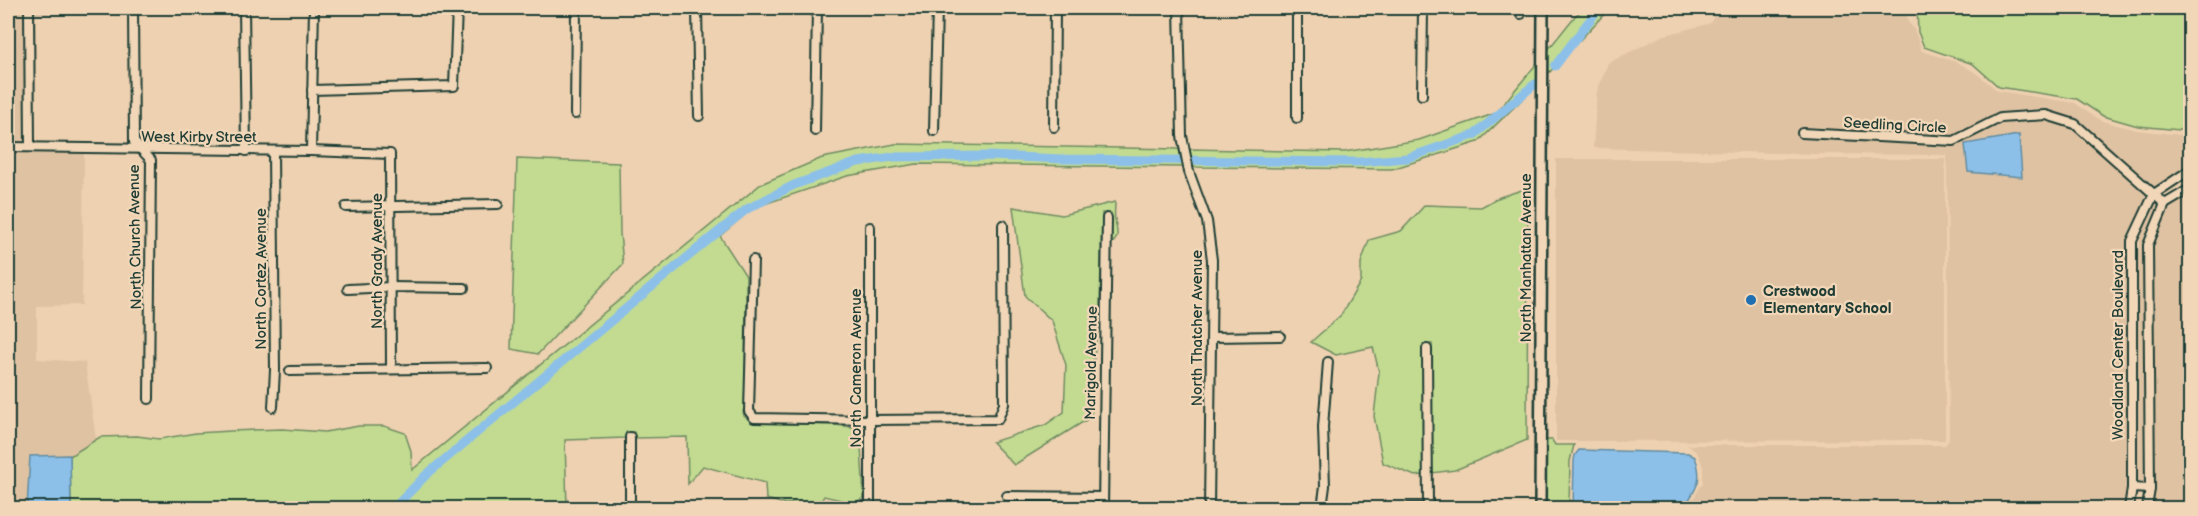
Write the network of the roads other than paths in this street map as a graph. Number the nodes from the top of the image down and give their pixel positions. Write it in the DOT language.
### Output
graph roads {
  1 [pos="29,8"];
  2 [pos="133,8"];
  3 [pos="244,8"];
  4 [pos="314,8"];
  5 [pos="457,8"];
  6 [pos="576,8"];
  7 [pos="697,8"];
  8 [pos="817,8"];
  9 [pos="936,8"];
  10 [pos="1055,8"];
  11 [pos="1179,8"];
  12 [pos="1297,8"];
  13 [pos="1423,8"];
  14 [pos="1543,8"];
  15 [pos="312,90"];
  16 [pos="1422,95"];
  17 [pos="575,114"];
  18 [pos="699,116"];
  19 [pos="1297,118"];
  20 [pos="1054,127"];
  21 [pos="815,131"];
  22 [pos="934,131"];
  23 [pos="1802,133"];
  24 [pos="8,147"];
  25 [pos="30,147"];
  26 [pos="141,150"];
  27 [pos="246,151"];
  28 [pos="273,151"];
  29 [pos="310,151"];
  30 [pos="390,154"];
  31 [pos="2190,170"];
  32 [pos="2190,189"];
  33 [pos="2154,194"];
  34 [pos="498,204"];
  35 [pos="2165,204"];
  36 [pos="346,207"];
  37 [pos="390,207"];
  38 [pos="1107,218"];
  39 [pos="1004,225"];
  40 [pos="870,227"];
  41 [pos="753,260"];
  42 [pos="391,287"];
  43 [pos="464,288"];
  44 [pos="348,289"];
  45 [pos="1280,336"];
  46 [pos="1212,337"];
  47 [pos="1427,349"];
  48 [pos="1328,362"];
  49 [pos="391,368"];
  50 [pos="487,368"];
  51 [pos="290,371"];
  52 [pos="149,399"];
  53 [pos="273,407"];
  54 [pos="869,420"];
  55 [pos="630,437"];
  56 [pos="2132,488"];
  57 [pos="2150,489"];
  58 [pos="1007,496"];
  59 [pos="1103,497"];
  60 [pos="630,508"];
  61 [pos="870,508"];
  62 [pos="1103,508"];
  63 [pos="1209,508"];
  64 [pos="1323,508"];
  65 [pos="1408,508"];
  66 [pos="1428,508"];
  67 [pos="1437,508"];
  68 [pos="1540,508"];
  69 [pos="2129,508"];
  70 [pos="2147,508"];
  1 -- 25 [label="street"];
  2 -- 26 [label="street, North Church Avenue"];
  3 -- 27 [label="street"];
  4 -- 15 [label="street"];
  5 -- 15 [label="street"];
  6 -- 17 [label="street"];
  7 -- 18 [label="street"];
  8 -- 21 [label="street"];
  9 -- 22 [label="street"];
  10 -- 20 [label="street"];
  11 -- 46 [label="street, North Thatcher Avenue"];
  12 -- 19 [label="street"];
  13 -- 16 [label="street"];
  14 -- 68 [label="street, North Manhattan Avenue"];
  15 -- 29 [label="street"];
  23 -- 33 [label="street, Seedling Circle"];
  24 -- 25 [label="street, West Kirby Street"];
  25 -- 26 [label="street, West Kirby Street"];
  26 -- 27 [label="street, West Kirby Street"];
  26 -- 52 [label="street, North Church Avenue"];
  27 -- 28 [label="street, West Kirby Street"];
  28 -- 29 [label="street, West Kirby Street"];
  28 -- 53 [label="street, North Cortez Avenue"];
  29 -- 30 [label="street, West Kirby Street"];
  30 -- 37 [label="street, North Grady Avenue"];
  31 -- 33 [label="street"];
  32 -- 35 [label="street"];
  33 -- 35 [label="street, Seedling Circle"];
  33 -- 56 [label="street, Woodland Center Boulevard"];
  34 -- 37 [label="street"];
  35 -- 57 [label="street, Woodland Center Boulevard"];
  36 -- 37 [label="street"];
  37 -- 42 [label="street, North Grady Avenue"];
  38 -- 59 [label="street, Marigold Avenue"];
  39 -- 54 [label="street"];
  40 -- 54 [label="street, North Cameron Avenue"];
  41 -- 54 [label="street"];
  42 -- 43 [label="street"];
  42 -- 44 [label="street"];
  42 -- 49 [label="street, North Grady Avenue"];
  45 -- 46 [label="street"];
  46 -- 63 [label="street, North Thatcher Avenue"];
  47 -- 66 [label="street"];
  48 -- 64 [label="street"];
  49 -- 50 [label="street"];
  49 -- 51 [label="street"];
  54 -- 61 [label="street, North Cameron Avenue"];
  55 -- 60 [label="street"];
  56 -- 57 [label="street"];
  56 -- 69 [label="street, Woodland Center Boulevard"];
  57 -- 70 [label="street, Woodland Center Boulevard"];
  58 -- 59 [label="street"];
  59 -- 62 [label="street, Marigold Avenue"];
  65 -- 66 [label="street"];
  66 -- 67 [label="street"];
}
